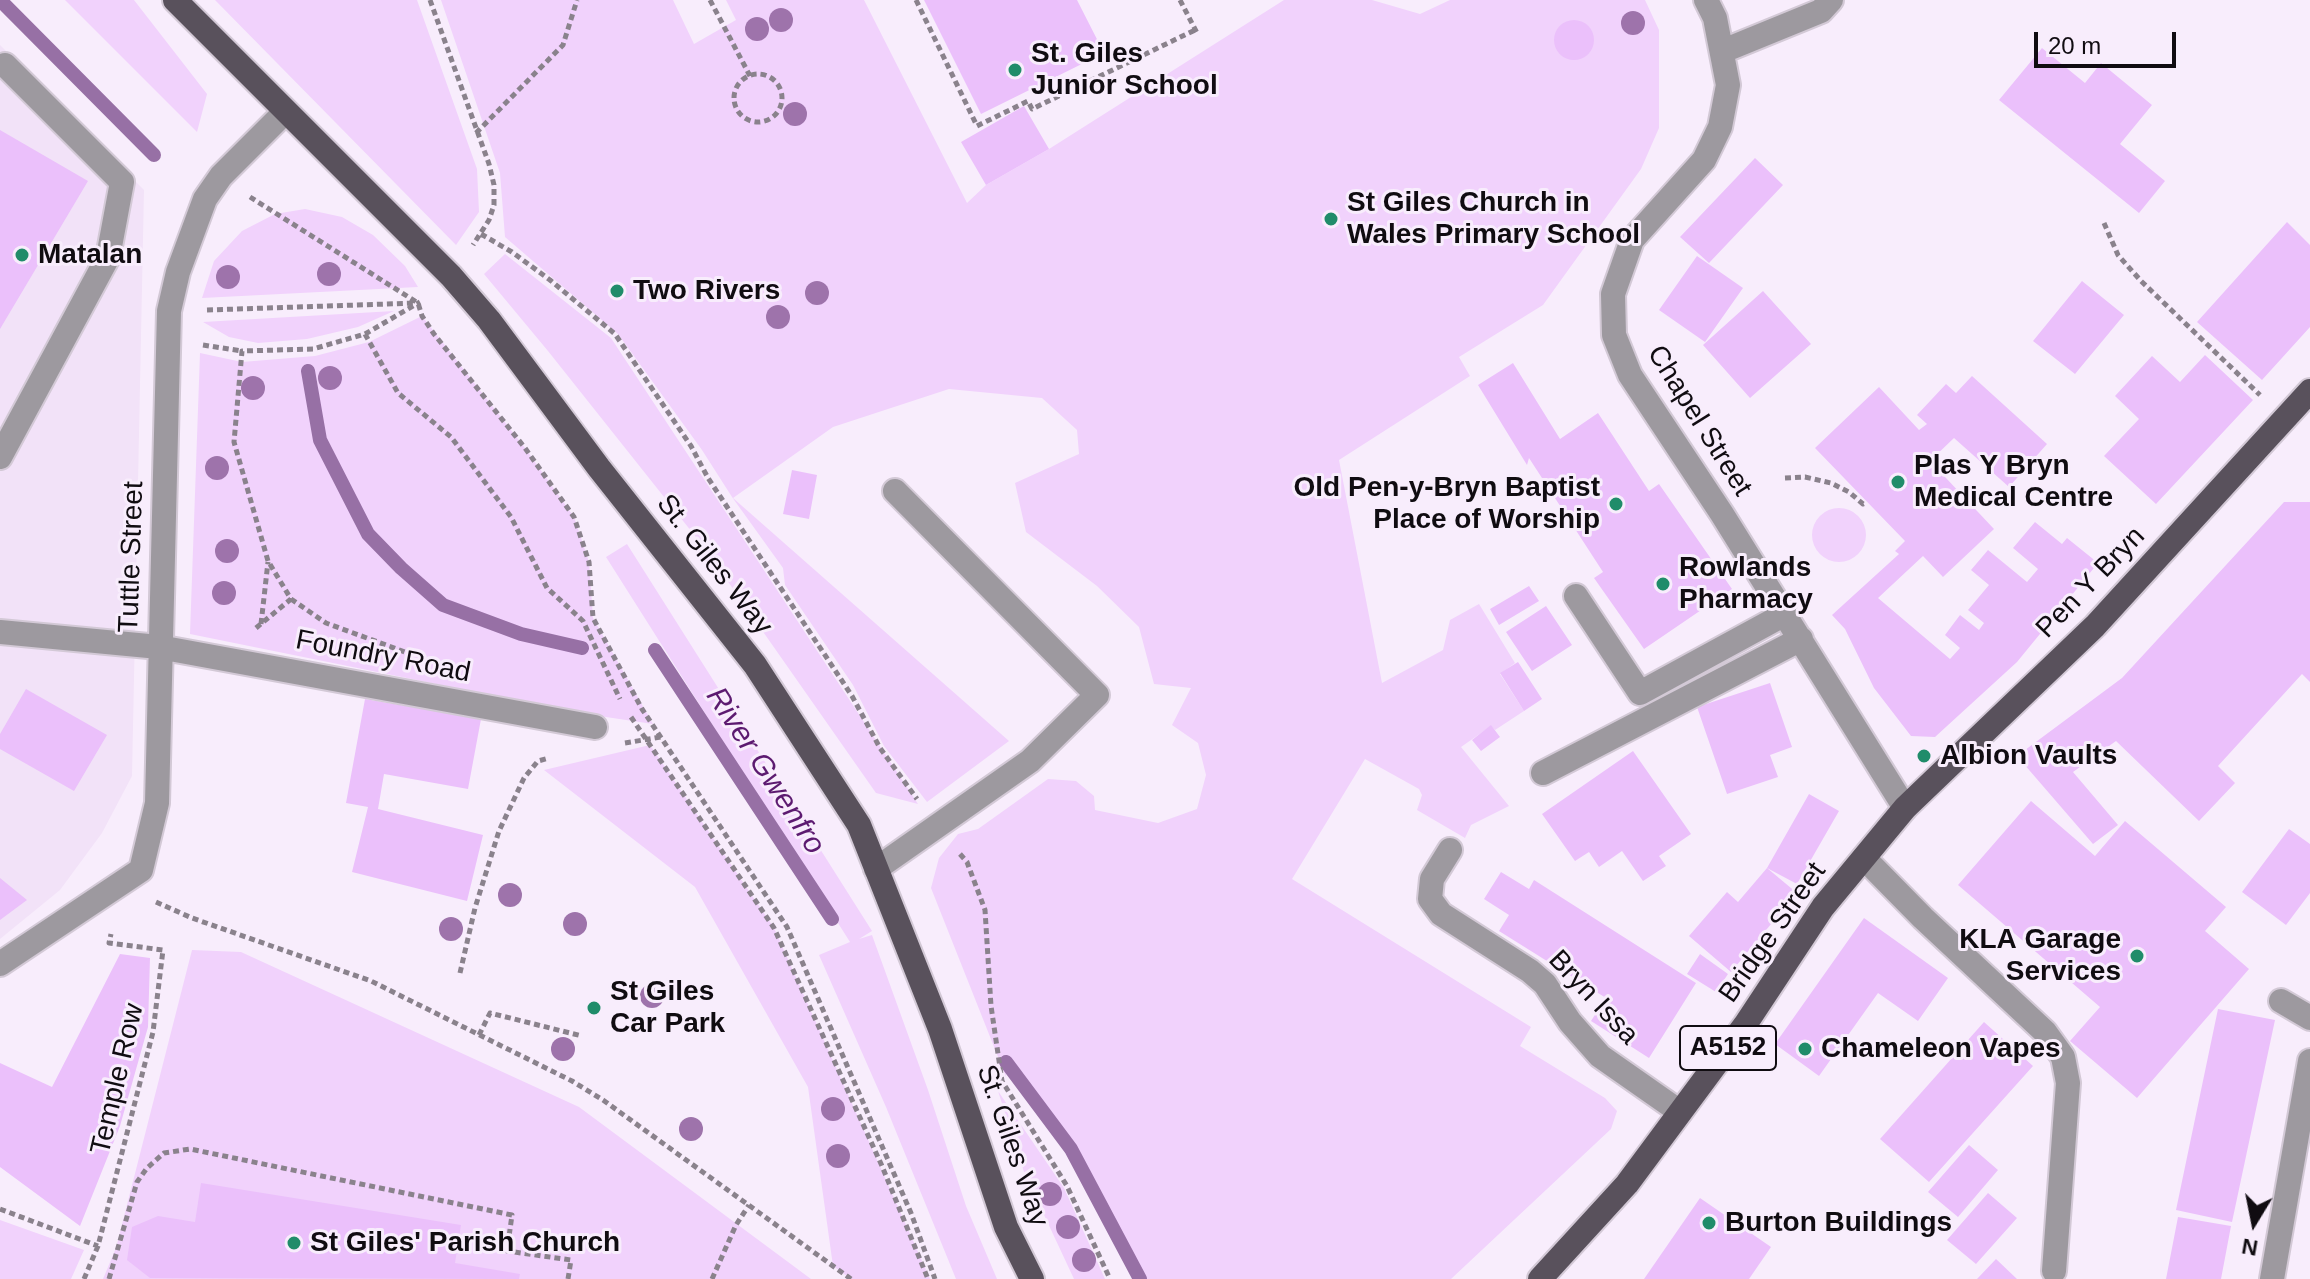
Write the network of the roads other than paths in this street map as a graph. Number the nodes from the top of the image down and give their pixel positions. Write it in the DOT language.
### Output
graph roads {
  1 [pos="175,0"];
  2 [pos="1706,0"];
  3 [pos="1831,0"];
  4 [pos="1723,51"];
  5 [pos="5,65"];
  6 [pos="285,112"];
  7 [pos="2310,391"];
  8 [pos="0,457"];
  9 [pos="895,491"];
  10 [pos="1576,596"];
  11 [pos="1785,614"];
  12 [pos="0,632"];
  13 [pos="1801,639"];
  14 [pos="159,647"];
  15 [pos="595,727"];
  16 [pos="1543,773"];
  17 [pos="1905,808"];
  18 [pos="1450,850"];
  19 [pos="1864,858"];
  20 [pos="876,869"];
  21 [pos="0,964"];
  22 [pos="2281,1001"];
  23 [pos="2310,1018"];
  24 [pos="2310,1061"];
  25 [pos="1680,1112"];
  26 [pos="2054,1271"];
  27 [pos="1032,1279"];
  28 [pos="1540,1279"];
  29 [pos="2272,1279"];
  1 -- 6 [label="main road, St. Giles Way"];
  2 -- 4 [label="street, Chapel Street"];
  3 -- 4 [label="street"];
  4 -- 11 [label="street, Chapel Street"];
  5 -- 8 [label="street"];
  6 -- 14 [label="street, Tuttle Street"];
  6 -- 20 [label="main road, St. Giles Way"];
  7 -- 17 [label="main road, Pen Y Bryn / A5152"];
  9 -- 20 [label="street"];
  10 -- 11 [label="street"];
  11 -- 13 [label="street, Chapel Street"];
  12 -- 14 [label="street, Foundry Road"];
  13 -- 16 [label="street"];
  13 -- 17 [label="street, Chapel Street"];
  14 -- 15 [label="street, Foundry Road"];
  14 -- 21 [label="street, Tuttle Street"];
  17 -- 19 [label="main road, Bridge Street / A5152"];
  18 -- 25 [label="street, Bryn Issa"];
  19 -- 25 [label="main road, Bridge Street / A5152"];
  19 -- 26 [label="street"];
  20 -- 27 [label="main road, St. Giles Way"];
  22 -- 23 [label="street"];
  24 -- 29 [label="street"];
  25 -- 28 [label="main road, Bridge Street / A5152"];
}
